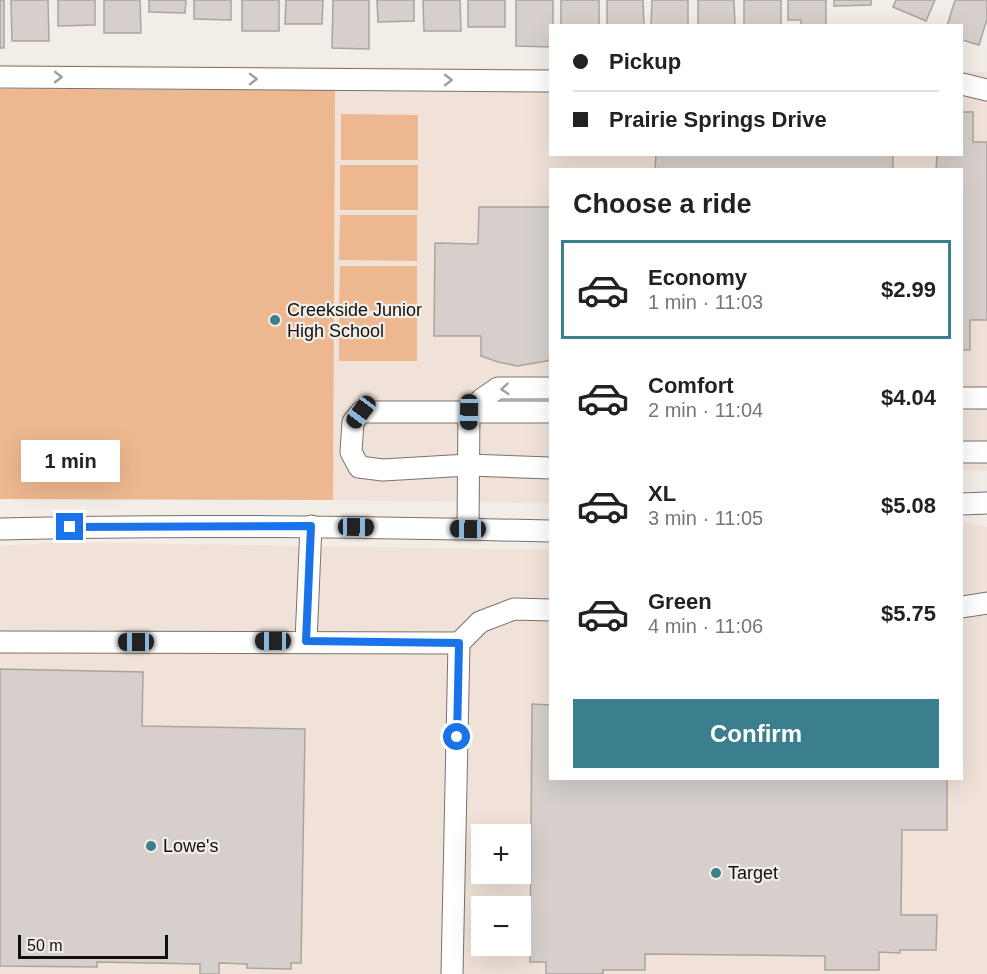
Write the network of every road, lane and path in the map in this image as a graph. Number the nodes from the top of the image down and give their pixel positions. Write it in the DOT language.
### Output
graph roads {
  1 [pos="0,77"];
  2 [pos="549,81"];
  3 [pos="963,84"];
  4 [pos="987,90"];
  5 [pos="549,388"];
  6 [pos="963,398"];
  7 [pos="987,398"];
  8 [pos="469,412"];
  9 [pos="549,412"];
  10 [pos="963,452"];
  11 [pos="987,452"];
  12 [pos="468,465"];
  13 [pos="549,468"];
  14 [pos="987,503"];
  15 [pos="963,504"];
  16 [pos="311,526"];
  17 [pos="468,529"];
  18 [pos="0,530"];
  19 [pos="549,531"];
  20 [pos="987,603"];
  21 [pos="963,607"];
  22 [pos="549,610"];
  23 [pos="306,641"];
  24 [pos="0,642"];
  25 [pos="459,643"];
  26 [pos="452,974"];
  1 -- 2 [label="street, one-way"];
  3 -- 4 [label="street"];
  5 -- 8 [label="street, one-way"];
  6 -- 7 [label="street"];
  8 -- 9 [label="street"];
  8 -- 12 [label="street"];
  8 -- 12 [label="street"];
  10 -- 11 [label="street"];
  12 -- 13 [label="street"];
  12 -- 17 [label="street"];
  14 -- 15 [label="street"];
  16 -- 17 [label="street"];
  16 -- 18 [label="street"];
  16 -- 23 [label="street"];
  17 -- 19 [label="street"];
  20 -- 21 [label="street"];
  22 -- 25 [label="street"];
  23 -- 24 [label="street"];
  23 -- 25 [label="street"];
  25 -- 26 [label="street"];
}
